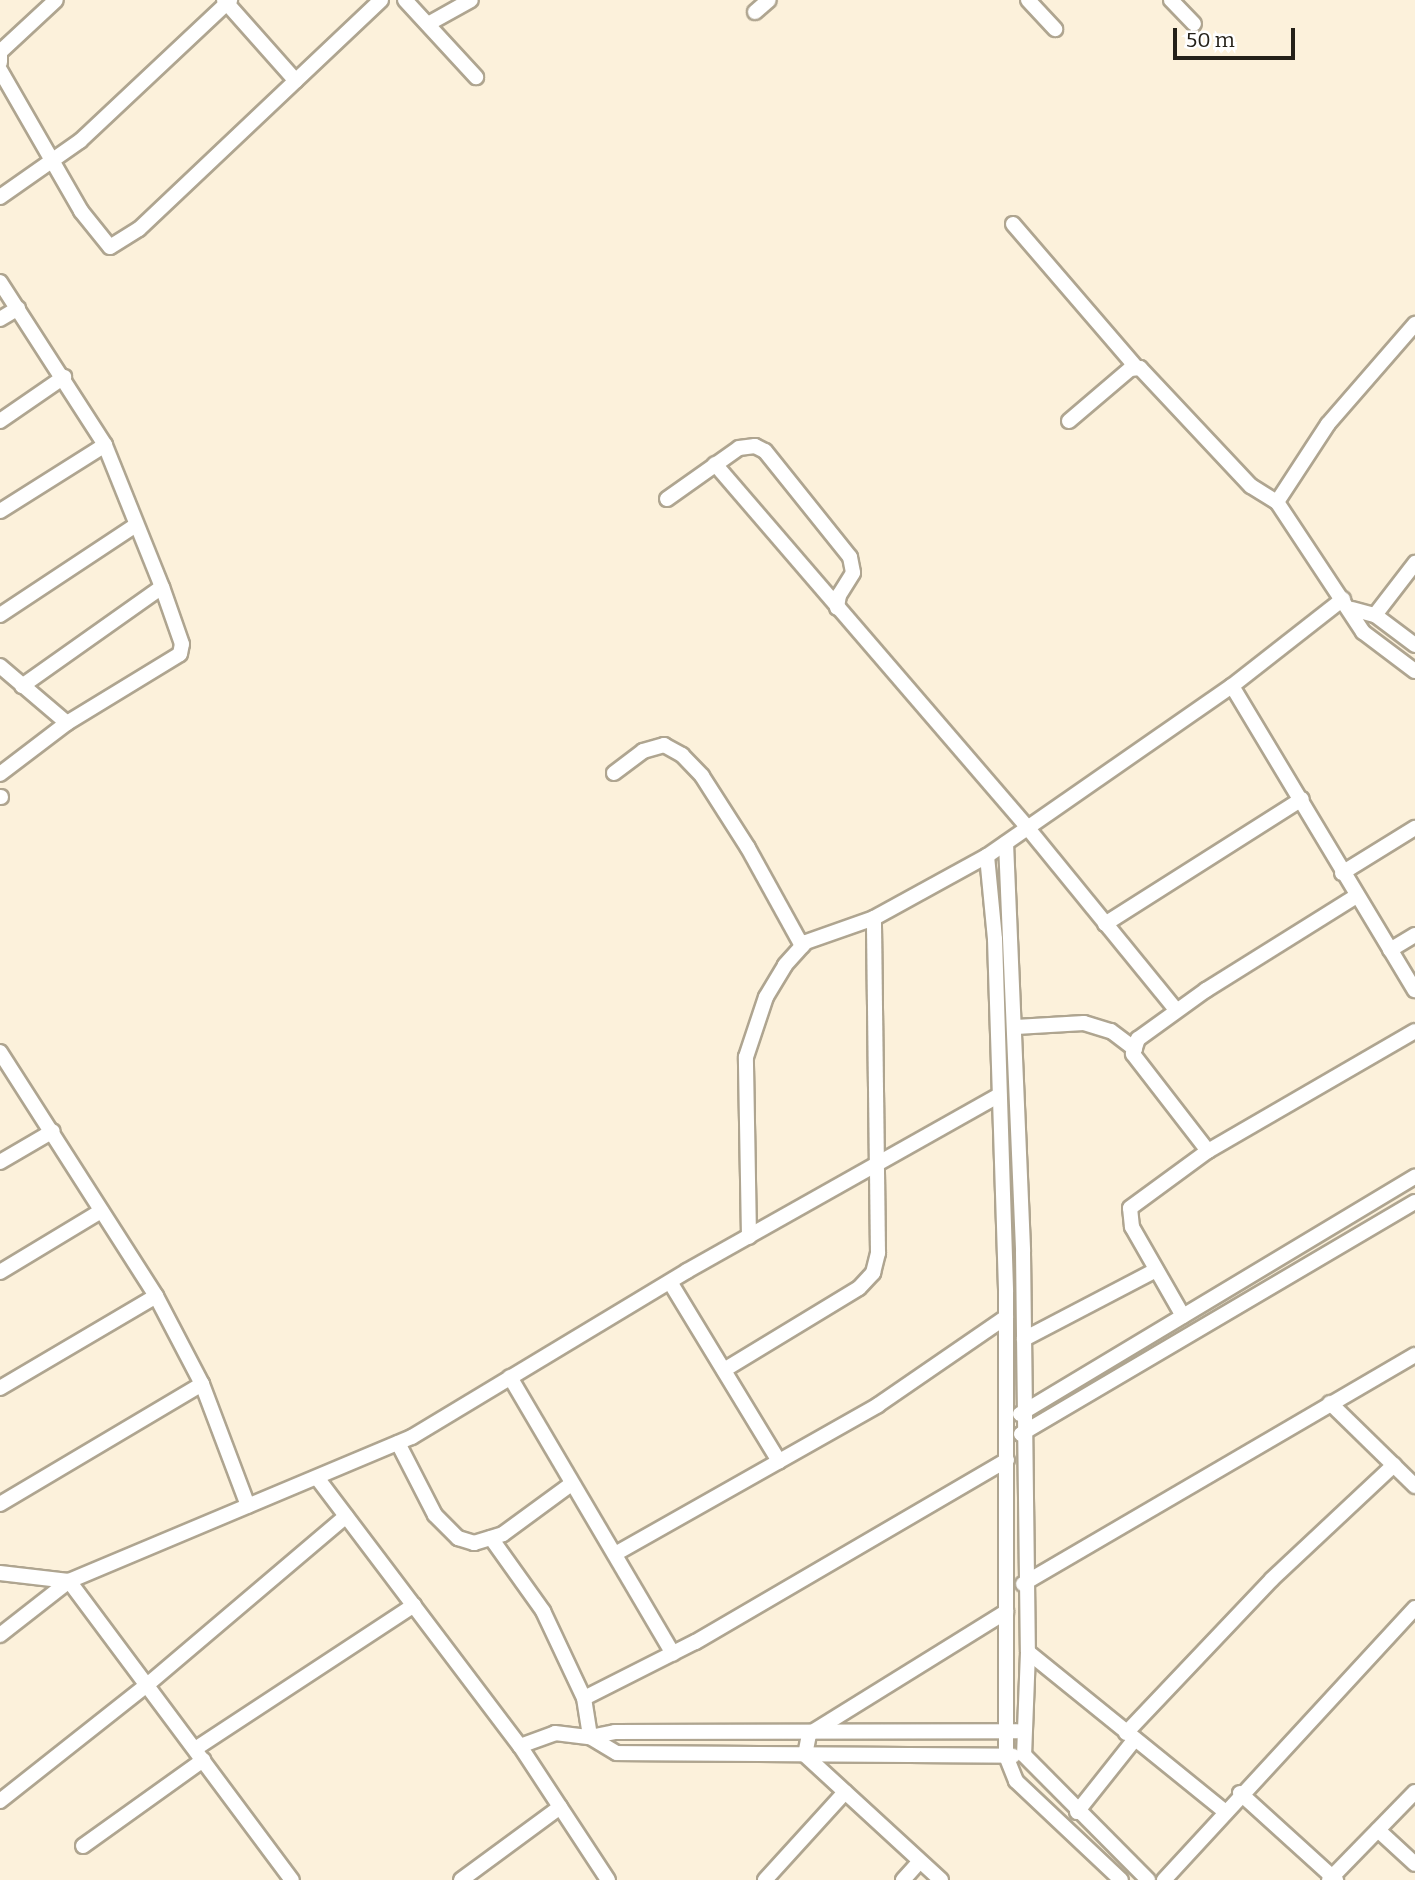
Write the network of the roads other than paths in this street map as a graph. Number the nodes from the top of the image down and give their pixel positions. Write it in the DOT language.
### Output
graph roads {
  1 [pos="56,0"];
  2 [pos="381,0"];
  3 [pos="405,0"];
  4 [pos="471,0"];
  5 [pos="769,0"];
  6 [pos="1028,0"];
  7 [pos="1171,0"];
  8 [pos="227,1"];
  9 [pos="755,12"];
  10 [pos="428,24"];
  11 [pos="1194,24"];
  12 [pos="1055,29"];
  13 [pos="0,62"];
  14 [pos="0,70"];
  15 [pos="476,77"];
  16 [pos="296,82"];
  17 [pos="52,162"];
  18 [pos="0,197"];
  19 [pos="1013,224"];
  20 [pos="0,282"];
  21 [pos="18,308"];
  22 [pos="0,319"];
  23 [pos="1415,324"];
  24 [pos="1136,367"];
  25 [pos="64,377"];
  26 [pos="0,421"];
  27 [pos="1069,421"];
  28 [pos="105,445"];
  29 [pos="715,464"];
  30 [pos="667,499"];
  31 [pos="1277,502"];
  32 [pos="0,511"];
  33 [pos="136,525"];
  34 [pos="1415,563"];
  35 [pos="162,587"];
  36 [pos="1347,604"];
  37 [pos="837,608"];
  38 [pos="0,615"];
  39 [pos="1375,615"];
  40 [pos="1415,645"];
  41 [pos="0,666"];
  42 [pos="1415,671"];
  43 [pos="1232,685"];
  44 [pos="22,686"];
  45 [pos="67,723"];
  46 [pos="614,773"];
  47 [pos="0,774"];
  48 [pos="1302,799"];
  49 [pos="1027,827"];
  50 [pos="1415,828"];
  51 [pos="1006,843"];
  52 [pos="987,856"];
  53 [pos="1342,873"];
  54 [pos="1355,897"];
  55 [pos="874,918"];
  56 [pos="1105,924"];
  57 [pos="1415,935"];
  58 [pos="802,946"];
  59 [pos="1390,950"];
  60 [pos="1415,990"];
  61 [pos="1176,1010"];
  62 [pos="1016,1027"];
  63 [pos="1415,1031"];
  64 [pos="1135,1049"];
  65 [pos="0,1052"];
  66 [pos="999,1095"];
  67 [pos="53,1130"];
  68 [pos="1208,1151"];
  69 [pos="0,1162"];
  70 [pos="876,1168"];
  71 [pos="1415,1177"];
  72 [pos="1415,1202"];
  73 [pos="102,1211"];
  74 [pos="749,1237"];
  75 [pos="1156,1270"];
  76 [pos="0,1272"];
  77 [pos="670,1282"];
  78 [pos="156,1296"];
  79 [pos="1183,1316"];
  80 [pos="1006,1317"];
  81 [pos="1024,1339"];
  82 [pos="1415,1355"];
  83 [pos="723,1370"];
  84 [pos="510,1377"];
  85 [pos="202,1384"];
  86 [pos="0,1388"];
  87 [pos="1329,1403"];
  88 [pos="1026,1410"];
  89 [pos="1007,1422"];
  90 [pos="1026,1431"];
  91 [pos="1007,1442"];
  92 [pos="398,1443"];
  93 [pos="1007,1460"];
  94 [pos="779,1461"];
  95 [pos="1394,1465"];
  96 [pos="318,1479"];
  97 [pos="571,1484"];
  98 [pos="1415,1486"];
  99 [pos="0,1504"];
  100 [pos="248,1506"];
  101 [pos="346,1516"];
  102 [pos="491,1538"];
  103 [pos="615,1554"];
  104 [pos="0,1573"];
  105 [pos="69,1581"];
  106 [pos="1027,1581"];
  107 [pos="1006,1593"];
  108 [pos="414,1605"];
  109 [pos="1415,1608"];
  110 [pos="1006,1612"];
  111 [pos="0,1635"];
  112 [pos="1028,1653"];
  113 [pos="673,1654"];
  114 [pos="147,1685"];
  115 [pos="584,1698"];
  116 [pos="1009,1731"];
  117 [pos="1025,1731"];
  118 [pos="809,1734"];
  119 [pos="1131,1736"];
  120 [pos="590,1737"];
  121 [pos="520,1746"];
  122 [pos="199,1755"];
  123 [pos="805,1755"];
  124 [pos="1024,1755"];
  125 [pos="1006,1756"];
  126 [pos="845,1792"];
  127 [pos="1415,1792"];
  128 [pos="1240,1793"];
  129 [pos="0,1801"];
  130 [pos="560,1807"];
  131 [pos="1224,1811"];
  132 [pos="1077,1812"];
  133 [pos="1378,1830"];
  134 [pos="83,1846"];
  135 [pos="920,1861"];
  136 [pos="1415,1864"];
  137 [pos="1332,1879"];
  138 [pos="292,1880"];
  139 [pos="461,1880"];
  140 [pos="608,1880"];
  141 [pos="765,1880"];
  142 [pos="903,1880"];
  143 [pos="941,1880"];
  144 [pos="1121,1880"];
  145 [pos="1148,1880"];
  146 [pos="1164,1880"];
  1 -- 13 [label="street"];
  2 -- 16 [label="street"];
  3 -- 10 [label="street"];
  4 -- 10 [label="street"];
  5 -- 9 [label="street"];
  6 -- 12 [label="street"];
  7 -- 11 [label="street"];
  8 -- 16 [label="street"];
  8 -- 17 [label="street"];
  10 -- 15 [label="street"];
  14 -- 17 [label="street"];
  16 -- 17 [label="street"];
  17 -- 18 [label="street"];
  19 -- 24 [label="street"];
  20 -- 21 [label="street"];
  21 -- 22 [label="street"];
  21 -- 25 [label="street"];
  23 -- 31 [label="street"];
  24 -- 27 [label="street"];
  24 -- 31 [label="street"];
  25 -- 26 [label="street"];
  25 -- 28 [label="street"];
  28 -- 32 [label="street"];
  28 -- 33 [label="street"];
  29 -- 30 [label="street"];
  29 -- 37 [label="street"];
  29 -- 37 [label="street"];
  31 -- 36 [label="street"];
  33 -- 35 [label="street"];
  33 -- 38 [label="street"];
  34 -- 39 [label="street"];
  35 -- 44 [label="street"];
  35 -- 45 [label="street"];
  36 -- 39 [label="street"];
  36 -- 42 [label="street"];
  36 -- 43 [label="street"];
  37 -- 49 [label="street"];
  39 -- 40 [label="street"];
  41 -- 44 [label="street"];
  43 -- 48 [label="street"];
  43 -- 49 [label="street"];
  44 -- 45 [label="street"];
  45 -- 47 [label="street"];
  46 -- 58 [label="street"];
  48 -- 53 [label="street"];
  48 -- 56 [label="street"];
  49 -- 51 [label="street"];
  49 -- 56 [label="street"];
  50 -- 53 [label="street"];
  51 -- 52 [label="street"];
  51 -- 62 [label="street"];
  52 -- 55 [label="street"];
  52 -- 66 [label="street"];
  53 -- 54 [label="street"];
  54 -- 59 [label="street"];
  54 -- 61 [label="street"];
  55 -- 58 [label="street"];
  55 -- 70 [label="street"];
  56 -- 61 [label="street"];
  57 -- 59 [label="street"];
  58 -- 74 [label="street"];
  59 -- 60 [label="street"];
  61 -- 64 [label="street"];
  62 -- 64 [label="street"];
  62 -- 81 [label="street"];
  63 -- 68 [label="street"];
  64 -- 68 [label="street"];
  65 -- 67 [label="street"];
  66 -- 70 [label="street"];
  66 -- 80 [label="street"];
  67 -- 69 [label="street"];
  67 -- 73 [label="street"];
  68 -- 75 [label="street"];
  70 -- 74 [label="street"];
  70 -- 83 [label="street"];
  71 -- 79 [label="street"];
  72 -- 90 [label="street"];
  73 -- 76 [label="street"];
  73 -- 78 [label="street"];
  74 -- 77 [label="street"];
  75 -- 79 [label="street"];
  75 -- 81 [label="street"];
  77 -- 83 [label="street"];
  77 -- 84 [label="street"];
  78 -- 85 [label="street"];
  78 -- 86 [label="street"];
  79 -- 88 [label="street"];
  80 -- 89 [label="street"];
  80 -- 94 [label="street"];
  81 -- 88 [label="street"];
  82 -- 87 [label="street"];
  83 -- 94 [label="street"];
  84 -- 92 [label="street"];
  84 -- 97 [label="street"];
  85 -- 99 [label="street"];
  85 -- 100 [label="street"];
  87 -- 95 [label="street"];
  87 -- 106 [label="street"];
  88 -- 89 [label="street"];
  88 -- 90 [label="street"];
  89 -- 91 [label="street"];
  90 -- 91 [label="street"];
  90 -- 106 [label="street"];
  91 -- 93 [label="street"];
  92 -- 96 [label="street"];
  92 -- 102 [label="street"];
  93 -- 107 [label="street"];
  93 -- 113 [label="street"];
  94 -- 103 [label="street"];
  95 -- 98 [label="street"];
  95 -- 119 [label="street"];
  96 -- 100 [label="street"];
  96 -- 101 [label="street"];
  97 -- 102 [label="street"];
  97 -- 103 [label="street"];
  100 -- 105 [label="street"];
  101 -- 108 [label="street"];
  101 -- 114 [label="street"];
  102 -- 115 [label="street"];
  103 -- 113 [label="street"];
  104 -- 105 [label="street"];
  105 -- 111 [label="street"];
  105 -- 114 [label="street"];
  106 -- 107 [label="street"];
  106 -- 112 [label="street"];
  107 -- 110 [label="street"];
  108 -- 121 [label="street"];
  108 -- 122 [label="street"];
  109 -- 128 [label="street"];
  110 -- 116 [label="street"];
  110 -- 118 [label="street"];
  112 -- 117 [label="street"];
  112 -- 119 [label="street"];
  113 -- 115 [label="street"];
  114 -- 122 [label="street"];
  114 -- 129 [label="street"];
  115 -- 120 [label="street"];
  116 -- 117 [label="street"];
  116 -- 118 [label="street"];
  116 -- 125 [label="street"];
  117 -- 124 [label="street"];
  118 -- 120 [label="street"];
  118 -- 123 [label="street"];
  119 -- 131 [label="street"];
  119 -- 132 [label="street"];
  120 -- 121 [label="street"];
  120 -- 123 [label="street"];
  121 -- 130 [label="street"];
  122 -- 134 [label="street"];
  122 -- 138 [label="street"];
  123 -- 125 [label="street"];
  123 -- 126 [label="street"];
  124 -- 125 [label="street"];
  124 -- 132 [label="street"];
  125 -- 144 [label="street"];
  126 -- 135 [label="street"];
  126 -- 141 [label="street"];
  127 -- 133 [label="street"];
  128 -- 131 [label="street"];
  128 -- 137 [label="street"];
  130 -- 139 [label="street"];
  130 -- 140 [label="street"];
  131 -- 146 [label="street"];
  132 -- 145 [label="street"];
  133 -- 136 [label="street"];
  133 -- 137 [label="street"];
  135 -- 142 [label="street"];
  135 -- 143 [label="street"];
}
